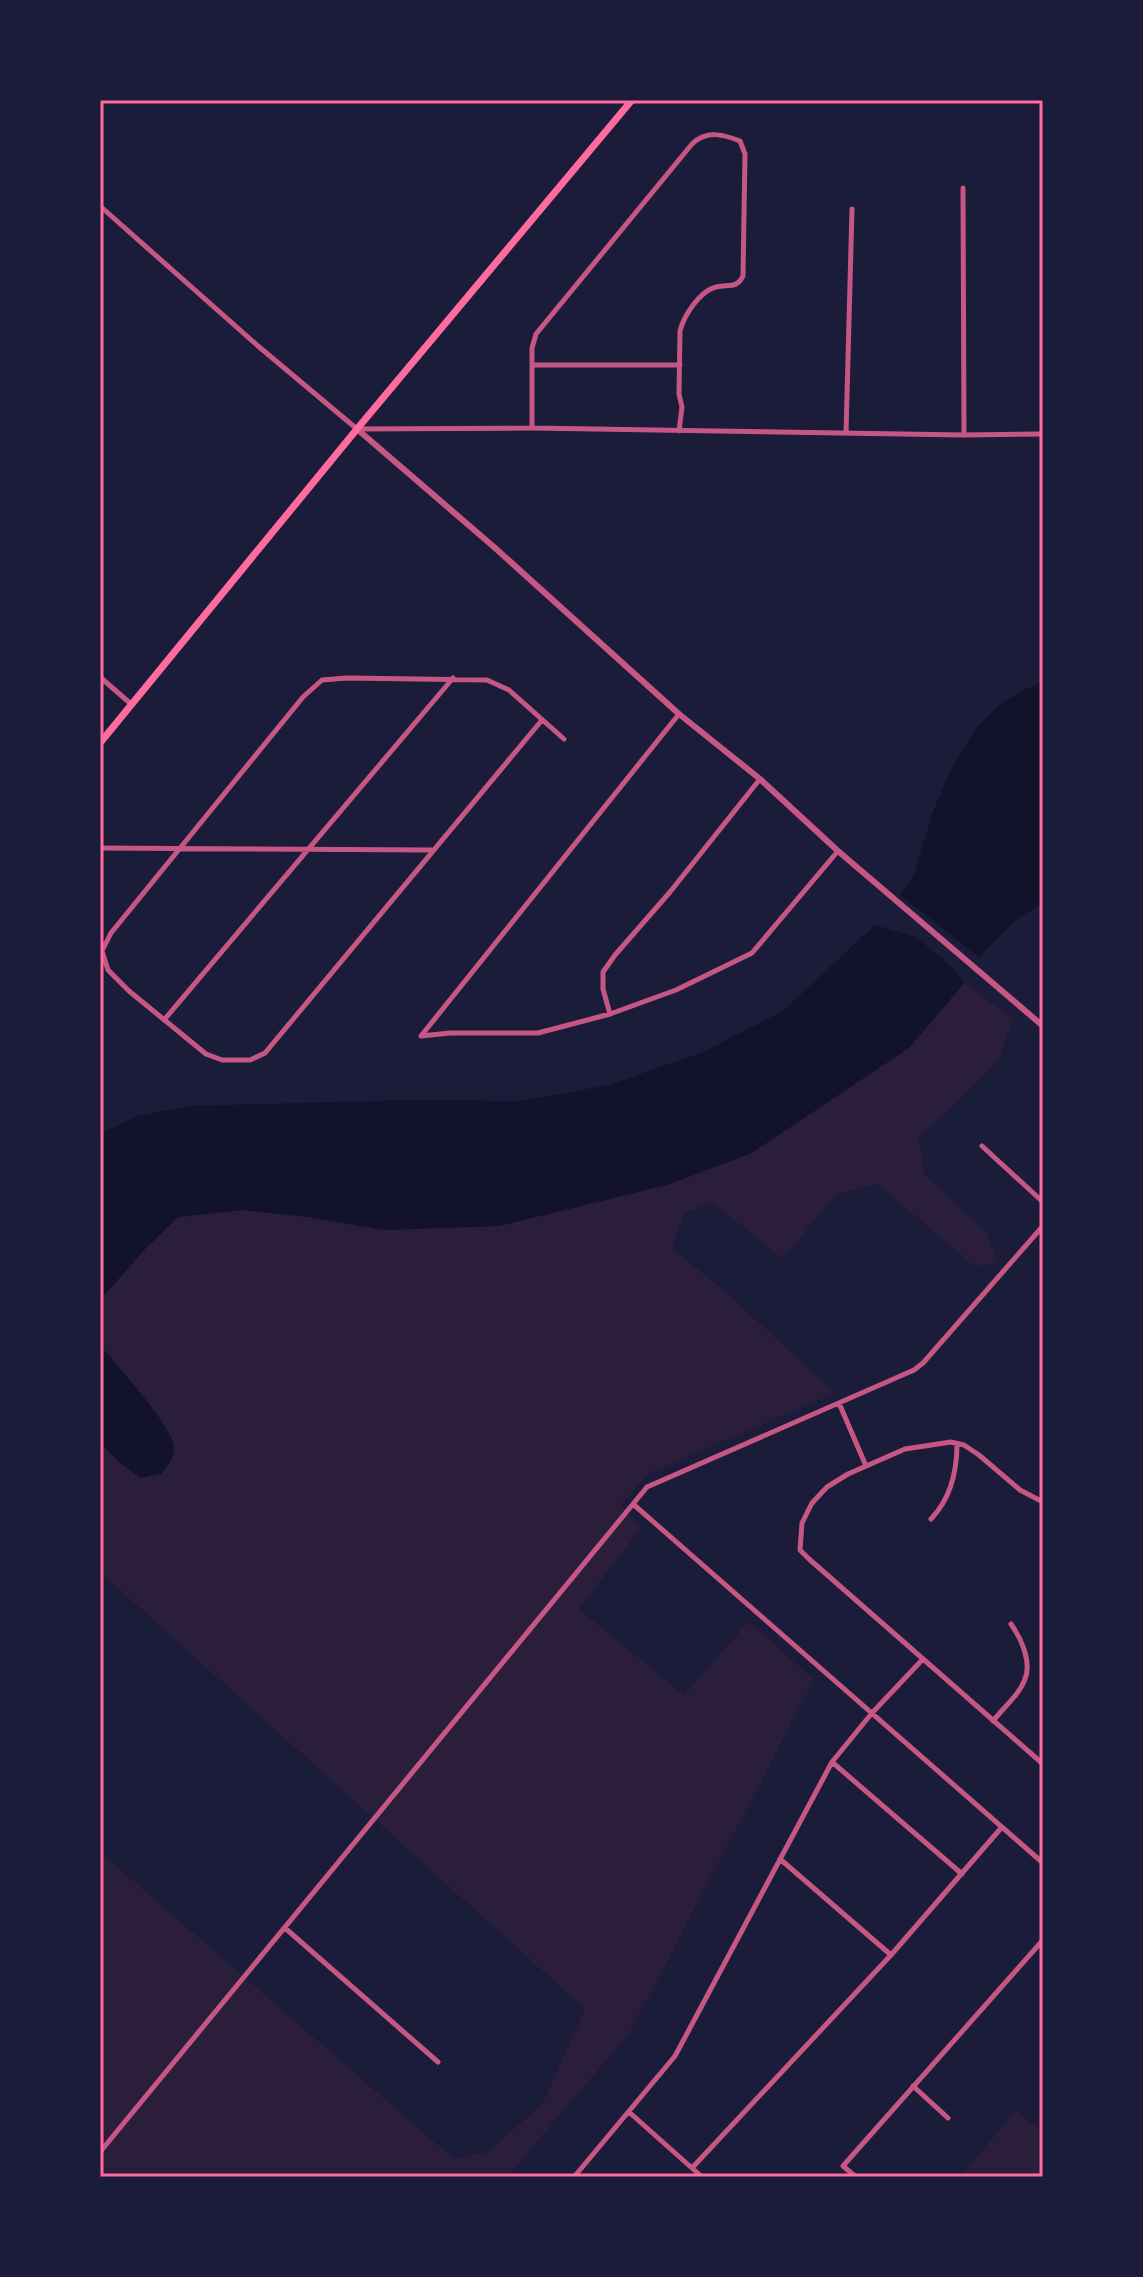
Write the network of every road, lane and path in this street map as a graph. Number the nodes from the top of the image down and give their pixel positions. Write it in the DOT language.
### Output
graph roads {
  1 [pos="632,100"];
  2 [pos="963,188"];
  3 [pos="100,206"];
  4 [pos="852,209"];
  5 [pos="532,365"];
  6 [pos="680,365"];
  7 [pos="532,428"];
  8 [pos="357,429"];
  9 [pos="679,431"];
  10 [pos="846,433"];
  11 [pos="1043,434"];
  12 [pos="964,435"];
  13 [pos="100,677"];
  14 [pos="453,678"];
  15 [pos="132,705"];
  16 [pos="679,714"];
  17 [pos="542,720"];
  18 [pos="564,739"];
  19 [pos="100,743"];
  20 [pos="760,779"];
  21 [pos="100,848"];
  22 [pos="180,848"];
  23 [pos="309,849"];
  24 [pos="433,850"];
  25 [pos="838,851"];
  26 [pos="610,1014"];
  27 [pos="164,1020"];
  28 [pos="1043,1026"];
  29 [pos="982,1146"];
  30 [pos="1043,1202"];
  31 [pos="1043,1226"];
  32 [pos="839,1403"];
  33 [pos="957,1444"];
  34 [pos="866,1466"];
  35 [pos="1043,1502"];
  36 [pos="633,1504"];
  37 [pos="931,1519"];
  38 [pos="1011,1624"];
  39 [pos="923,1659"];
  40 [pos="872,1713"];
  41 [pos="993,1721"];
  42 [pos="832,1762"];
  43 [pos="1043,1764"];
  44 [pos="1002,1827"];
  45 [pos="780,1859"];
  46 [pos="1043,1863"];
  47 [pos="962,1874"];
  48 [pos="285,1928"];
  49 [pos="1043,1940"];
  50 [pos="891,1955"];
  51 [pos="438,2062"];
  52 [pos="913,2086"];
  53 [pos="629,2112"];
  54 [pos="948,2118"];
  55 [pos="100,2152"];
  56 [pos="692,2168"];
  57 [pos="574,2177"];
  58 [pos="702,2177"];
  59 [pos="856,2177"];
  1 -- 8 [label="main road"];
  2 -- 12 [label="street"];
  3 -- 8 [label="street"];
  4 -- 10 [label="street"];
  5 -- 6 [label="street"];
  5 -- 6 [label="street"];
  5 -- 7 [label="street"];
  6 -- 9 [label="street"];
  7 -- 8 [label="street"];
  7 -- 9 [label="street"];
  8 -- 15 [label="main road"];
  8 -- 16 [label="street"];
  9 -- 10 [label="street"];
  10 -- 12 [label="street"];
  11 -- 12 [label="street"];
  13 -- 15 [label="street"];
  14 -- 17 [label="street"];
  14 -- 22 [label="street"];
  14 -- 23 [label="street"];
  15 -- 19 [label="main road"];
  16 -- 20 [label="street"];
  16 -- 26 [label="street"];
  17 -- 18 [label="street"];
  17 -- 24 [label="street"];
  20 -- 25 [label="street"];
  20 -- 26 [label="street"];
  21 -- 22 [label="street"];
  22 -- 23 [label="street"];
  22 -- 27 [label="street"];
  23 -- 24 [label="street"];
  23 -- 27 [label="street"];
  24 -- 27 [label="street"];
  25 -- 26 [label="street"];
  25 -- 28 [label="street"];
  29 -- 30 [label="street"];
  31 -- 32 [label="street"];
  32 -- 34 [label="street"];
  32 -- 36 [label="street"];
  33 -- 34 [label="street"];
  33 -- 35 [label="street"];
  33 -- 37 [label="street"];
  34 -- 39 [label="street"];
  36 -- 40 [label="street"];
  36 -- 48 [label="street"];
  38 -- 41 [label="street"];
  39 -- 40 [label="street"];
  39 -- 41 [label="street"];
  40 -- 42 [label="street"];
  40 -- 44 [label="street"];
  41 -- 43 [label="street"];
  42 -- 45 [label="street"];
  42 -- 47 [label="street"];
  44 -- 46 [label="street"];
  44 -- 47 [label="street"];
  45 -- 50 [label="street"];
  45 -- 53 [label="street"];
  47 -- 50 [label="street"];
  48 -- 51 [label="street"];
  48 -- 55 [label="street"];
  49 -- 52 [label="street"];
  50 -- 56 [label="street"];
  52 -- 54 [label="street"];
  52 -- 59 [label="street"];
  53 -- 56 [label="street"];
  53 -- 57 [label="street"];
  56 -- 58 [label="street"];
}
